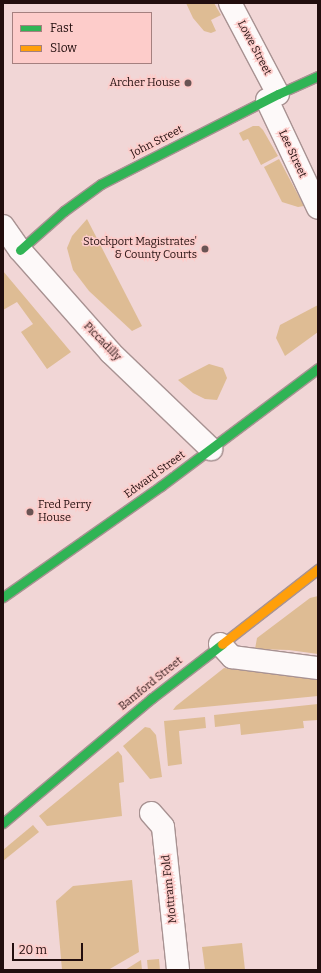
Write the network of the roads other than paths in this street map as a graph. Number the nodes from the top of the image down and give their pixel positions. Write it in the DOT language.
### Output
graph roads {
  1 [pos="230,3"];
  2 [pos="318,76"];
  3 [pos="272,97"];
  4 [pos="318,208"];
  5 [pos="3,226"];
  6 [pos="20,250"];
  7 [pos="318,368"];
  8 [pos="210,450"];
  9 [pos="318,569"];
  10 [pos="3,597"];
  11 [pos="220,644"];
  12 [pos="318,668"];
  13 [pos="151,813"];
  14 [pos="3,823"];
  15 [pos="178,970"];
  1 -- 3 [label="street, Lowe Street"];
  2 -- 3 [label="street, John Street"];
  3 -- 4 [label="street, Lee Street"];
  3 -- 6 [label="street, John Street"];
  5 -- 6 [label="street, Piccadilly"];
  6 -- 8 [label="street, Piccadilly"];
  7 -- 8 [label="street, Edward Street"];
  8 -- 10 [label="street, Edward Street"];
  9 -- 11 [label="street, Bamford Street"];
  11 -- 12 [label="street"];
  11 -- 14 [label="street, Bamford Street"];
  13 -- 15 [label="street, Mottram Fold"];
}
